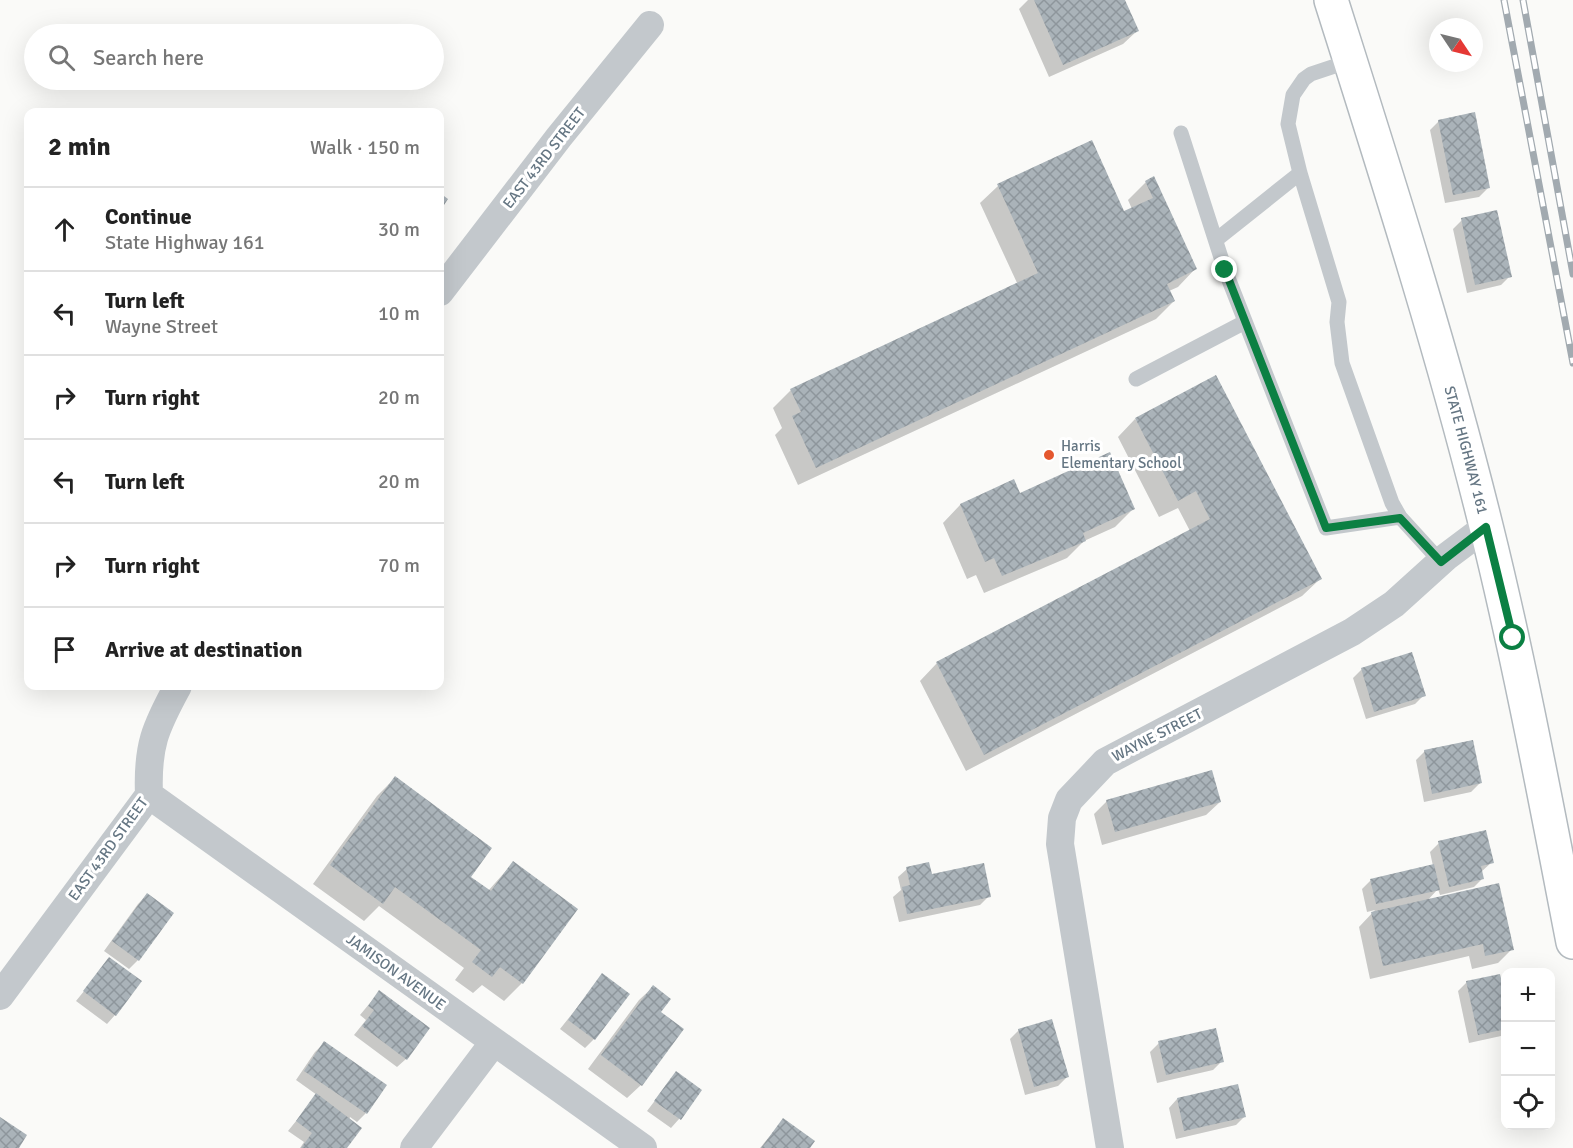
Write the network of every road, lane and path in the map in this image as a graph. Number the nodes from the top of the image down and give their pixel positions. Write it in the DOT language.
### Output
graph roads {
  1 [pos="1331,0"];
  2 [pos="650,25"];
  3 [pos="1350,62"];
  4 [pos="1181,133"];
  5 [pos="1300,173"];
  6 [pos="1216,240"];
  7 [pos="444,287"];
  8 [pos="1245,322"];
  9 [pos="1136,379"];
  10 [pos="1400,518"];
  11 [pos="1486,527"];
  12 [pos="1441,562"];
  13 [pos="176,690"];
  14 [pos="148,795"];
  15 [pos="1573,942"];
  16 [pos="0,996"];
  17 [pos="494,1042"];
  18 [pos="414,1148"];
  19 [pos="643,1148"];
  20 [pos="1110,1148"];
  1 -- 3 [label="main road, STATE HIGHWAY 161"];
  2 -- 7 [label="street, EAST 43RD STREET"];
  3 -- 5 [label="lane"];
  3 -- 11 [label="main road, STATE HIGHWAY 161"];
  4 -- 6 [label="lane"];
  5 -- 6 [label="lane"];
  5 -- 10 [label="lane"];
  6 -- 8 [label="lane"];
  8 -- 9 [label="lane"];
  8 -- 10 [label="lane"];
  10 -- 12 [label="lane"];
  11 -- 12 [label="street, WAYNE STREET"];
  11 -- 15 [label="main road, STATE HIGHWAY 161"];
  12 -- 20 [label="street, WAYNE STREET"];
  13 -- 14 [label="street, EAST 43RD STREET"];
  14 -- 16 [label="street, EAST 43RD STREET"];
  14 -- 17 [label="street, JAMISON AVENUE"];
  17 -- 18 [label="street"];
  17 -- 19 [label="street, JAMISON AVENUE"];
}
